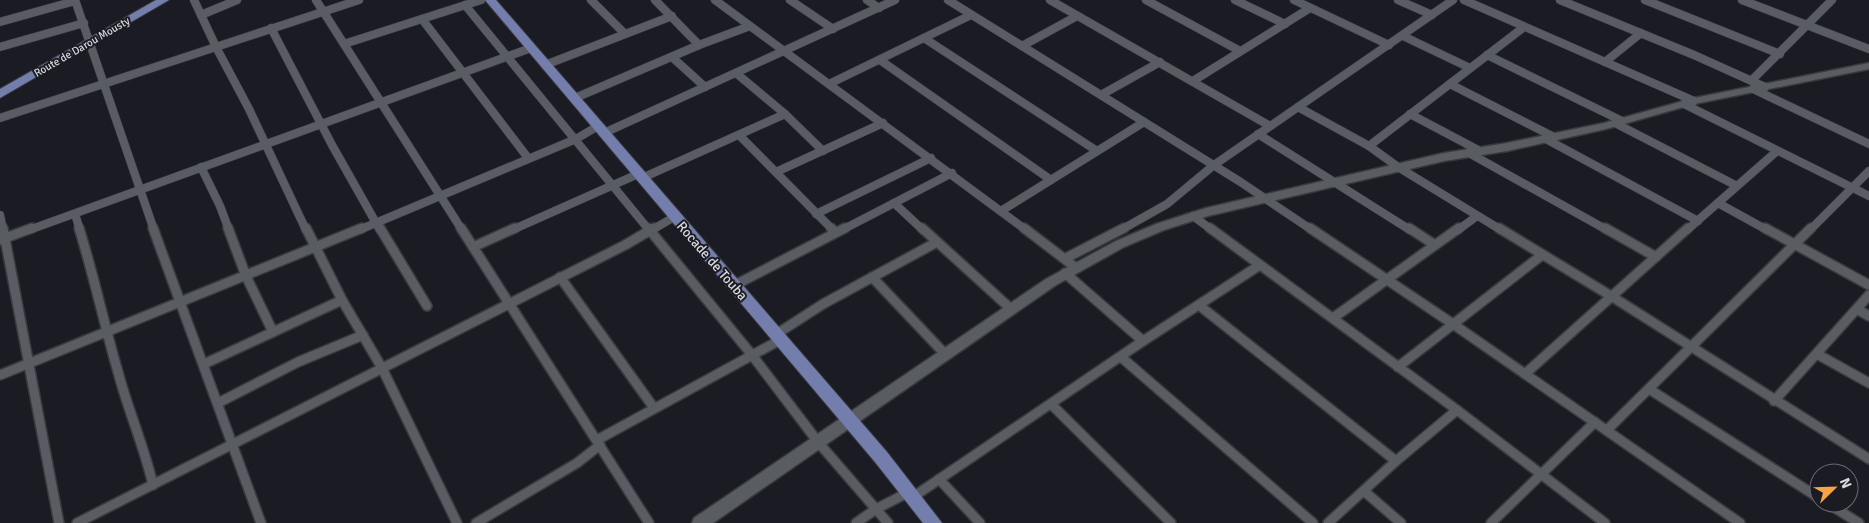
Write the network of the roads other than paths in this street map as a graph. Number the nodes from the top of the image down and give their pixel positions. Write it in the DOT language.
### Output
graph roads {
  1 [pos="75,0"];
  2 [pos="164,0"];
  3 [pos="194,0"];
  4 [pos="237,0"];
  5 [pos="316,0"];
  6 [pos="360,0"];
  7 [pos="481,0"];
  8 [pos="490,0"];
  9 [pos="591,0"];
  10 [pos="655,0"];
  11 [pos="715,0"];
  12 [pos="790,0"];
  13 [pos="867,0"];
  14 [pos="895,0"];
  15 [pos="948,0"];
  16 [pos="1050,0"];
  17 [pos="1146,0"];
  18 [pos="1236,0"];
  19 [pos="1294,0"];
  20 [pos="1398,0"];
  21 [pos="1453,0"];
  22 [pos="1464,0"];
  23 [pos="1645,0"];
  24 [pos="1742,0"];
  25 [pos="1832,0"];
  26 [pos="1565,1"];
  27 [pos="465,5"];
  28 [pos="879,8"];
  29 [pos="1310,8"];
  30 [pos="323,12"];
  31 [pos="971,15"];
  32 [pos="1432,15"];
  33 [pos="201,16"];
  34 [pos="672,16"];
  35 [pos="1077,16"];
  36 [pos="422,18"];
  37 [pos="0,22"];
  38 [pos="84,23"];
  39 [pos="1284,24"];
  40 [pos="1807,24"];
  41 [pos="750,26"];
  42 [pos="1524,27"];
  43 [pos="271,28"];
  44 [pos="833,29"];
  45 [pos="624,33"];
  46 [pos="1641,33"];
  47 [pos="1403,36"];
  48 [pos="924,38"];
  49 [pos="90,42"];
  50 [pos="344,44"];
  51 [pos="700,45"];
  52 [pos="1389,45"];
  53 [pos="1022,46"];
  54 [pos="216,47"];
  55 [pos="0,48"];
  56 [pos="531,48"];
  57 [pos="1869,49"];
  58 [pos="784,51"];
  59 [pos="1240,51"];
  60 [pos="1780,54"];
  61 [pos="1487,55"];
  62 [pos="508,56"];
  63 [pos="672,57"];
  64 [pos="880,60"];
  65 [pos="1160,62"];
  66 [pos="1606,62"];
  67 [pos="545,65"];
  68 [pos="1869,66"];
  69 [pos="1470,68"];
  70 [pos="464,72"];
  71 [pos="736,73"];
  72 [pos="1194,81"];
  73 [pos="104,83"];
  74 [pos="829,84"];
  75 [pos="1450,84"];
  76 [pos="1756,86"];
  77 [pos="705,87"];
  78 [pos="0,94"];
  79 [pos="1101,95"];
  80 [pos="574,98"];
  81 [pos="381,102"];
  82 [pos="1689,103"];
  83 [pos="1298,107"];
  84 [pos="785,114"];
  85 [pos="1410,114"];
  86 [pos="0,118"];
  87 [pos="1144,122"];
  88 [pos="1618,122"];
  89 [pos="320,123"];
  90 [pos="883,123"];
  91 [pos="1270,126"];
  92 [pos="601,129"];
  93 [pos="1258,134"];
  94 [pos="739,135"];
  95 [pos="1550,138"];
  96 [pos="576,139"];
  97 [pos="266,143"];
  98 [pos="1869,144"];
  99 [pos="1369,146"];
  100 [pos="823,151"];
  101 [pos="1097,151"];
  102 [pos="1778,151"];
  103 [pos="1475,152"];
  104 [pos="528,158"];
  105 [pos="931,158"];
  106 [pos="1214,165"];
  107 [pos="201,167"];
  108 [pos="1398,167"];
  109 [pos="1869,170"];
  110 [pos="776,172"];
  111 [pos="952,173"];
  112 [pos="640,176"];
  113 [pos="1051,180"];
  114 [pos="1333,181"];
  115 [pos="612,185"];
  116 [pos="1737,186"];
  117 [pos="1852,188"];
  118 [pos="139,190"];
  119 [pos="441,196"];
  120 [pos="1869,196"];
  121 [pos="1263,197"];
  122 [pos="894,203"];
  123 [pos="1718,203"];
  124 [pos="1002,211"];
  125 [pos="74,214"];
  126 [pos="816,214"];
  127 [pos="0,215"];
  128 [pos="1193,216"];
  129 [pos="1477,216"];
  130 [pos="674,217"];
  131 [pos="1698,221"];
  132 [pos="377,222"];
  133 [pos="650,231"];
  134 [pos="835,232"];
  135 [pos="2,240"];
  136 [pos="937,242"];
  137 [pos="1795,244"];
  138 [pos="1434,245"];
  139 [pos="473,247"];
  140 [pos="316,248"];
  141 [pos="1542,255"];
  142 [pos="1656,257"];
  143 [pos="1066,258"];
  144 [pos="1260,265"];
  145 [pos="1070,270"];
  146 [pos="246,276"];
  147 [pos="560,277"];
  148 [pos="872,277"];
  149 [pos="1388,280"];
  150 [pos="1869,285"];
  151 [pos="733,286"];
  152 [pos="1869,295"];
  153 [pos="1611,296"];
  154 [pos="342,300"];
  155 [pos="181,302"];
  156 [pos="509,303"];
  157 [pos="427,306"];
  158 [pos="1200,306"];
  159 [pos="1011,309"];
  160 [pos="1857,309"];
  161 [pos="1869,316"];
  162 [pos="1333,318"];
  163 [pos="1453,324"];
  164 [pos="108,331"];
  165 [pos="273,332"];
  166 [pos="363,335"];
  167 [pos="777,337"];
  168 [pos="1143,341"];
  169 [pos="1690,347"];
  170 [pos="945,354"];
  171 [pos="1817,354"];
  172 [pos="752,355"];
  173 [pos="1121,357"];
  174 [pos="28,364"];
  175 [pos="204,364"];
  176 [pos="1398,367"];
  177 [pos="382,368"];
  178 [pos="1525,374"];
  179 [pos="0,375"];
  180 [pos="1869,384"];
  181 [pos="1649,389"];
  182 [pos="1774,401"];
  183 [pos="218,403"];
  184 [pos="1051,404"];
  185 [pos="654,408"];
  186 [pos="1457,410"];
  187 [pos="849,420"];
  188 [pos="1595,422"];
  189 [pos="1607,430"];
  190 [pos="818,442"];
  191 [pos="598,443"];
  192 [pos="232,445"];
  193 [pos="1869,459"];
  194 [pos="1396,461"];
  195 [pos="1542,475"];
  196 [pos="939,479"];
  197 [pos="153,485"];
  198 [pos="1364,491"];
  199 [pos="1809,492"];
  200 [pos="911,494"];
  201 [pos="876,509"];
  202 [pos="1843,513"];
  203 [pos="59,523"];
  204 [pos="77,523"];
  205 [pos="261,523"];
  206 [pos="457,523"];
  207 [pos="476,523"];
  208 [pos="649,523"];
  209 [pos="700,523"];
  210 [pos="856,523"];
  211 [pos="888,523"];
  212 [pos="934,523"];
  213 [pos="980,523"];
  214 [pos="1170,523"];
  215 [pos="1313,523"];
  216 [pos="1328,523"];
  217 [pos="1401,523"];
  218 [pos="1491,523"];
  219 [pos="1605,523"];
  220 [pos="1740,523"];
  221 [pos="1859,523"];
  1 -- 37 [label="street"];
  1 -- 38 [label="street"];
  2 -- 49 [label="main road, Route de Darou Mousty"];
  3 -- 33 [label="street"];
  4 -- 33 [label="street"];
  5 -- 30 [label="street"];
  6 -- 30 [label="street"];
  7 -- 27 [label="street"];
  8 -- 56 [label="main road, Rocade de Touba"];
  9 -- 45 [label="street"];
  10 -- 34 [label="street"];
  11 -- 41 [label="street"];
  12 -- 44 [label="street"];
  13 -- 28 [label="street"];
  14 -- 28 [label="street"];
  15 -- 31 [label="street"];
  16 -- 35 [label="street"];
  17 -- 59 [label="street"];
  18 -- 39 [label="street"];
  19 -- 29 [label="street"];
  20 -- 32 [label="street"];
  21 -- 32 [label="street"];
  22 -- 42 [label="street"];
  23 -- 60 [label="street"];
  24 -- 40 [label="street"];
  25 -- 40 [label="street"];
  26 -- 46 [label="street"];
  27 -- 36 [label="street"];
  27 -- 62 [label="street"];
  28 -- 44 [label="street"];
  29 -- 39 [label="street"];
  29 -- 52 [label="street"];
  30 -- 43 [label="street"];
  30 -- 50 [label="street"];
  31 -- 48 [label="street"];
  31 -- 53 [label="street"];
  32 -- 47 [label="street"];
  33 -- 54 [label="street"];
  34 -- 45 [label="street"];
  34 -- 51 [label="street"];
  35 -- 53 [label="street"];
  35 -- 65 [label="street"];
  36 -- 50 [label="street"];
  36 -- 70 [label="street"];
  38 -- 49 [label="street"];
  38 -- 55 [label="street"];
  39 -- 59 [label="street"];
  40 -- 57 [label="street"];
  40 -- 60 [label="street"];
  41 -- 51 [label="street"];
  41 -- 58 [label="street"];
  42 -- 61 [label="street"];
  42 -- 66 [label="street"];
  43 -- 54 [label="street"];
  43 -- 89 [label="street"];
  44 -- 58 [label="street"];
  45 -- 67 [label="street"];
  46 -- 66 [label="street"];
  46 -- 76 [label="street"];
  47 -- 52 [label="street"];
  47 -- 69 [label="street"];
  48 -- 64 [label="street"];
  48 -- 101 [label="street"];
  49 -- 73 [label="street"];
  49 -- 78 [label="main road, Route de Darou Mousty"];
  50 -- 81 [label="street"];
  51 -- 63 [label="street"];
  52 -- 83 [label="street"];
  53 -- 79 [label="street"];
  54 -- 73 [label="street"];
  54 -- 97 [label="street"];
  56 -- 62 [label="street"];
  56 -- 67 [label="main road, Rocade de Touba"];
  58 -- 71 [label="street"];
  58 -- 74 [label="street"];
  59 -- 72 [label="street"];
  60 -- 76 [label="street"];
  61 -- 69 [label="street"];
  61 -- 88 [label="street"];
  62 -- 70 [label="street"];
  62 -- 96 [label="street"];
  63 -- 77 [label="street"];
  63 -- 80 [label="street"];
  64 -- 74 [label="street"];
  64 -- 113 [label="street"];
  65 -- 72 [label="street"];
  65 -- 79 [label="street"];
  66 -- 82 [label="street"];
  67 -- 80 [label="main road, Rocade de Touba"];
  68 -- 76 [label="main road"];
  69 -- 75 [label="street"];
  70 -- 81 [label="street"];
  70 -- 104 [label="street"];
  71 -- 77 [label="street"];
  71 -- 84 [label="street"];
  72 -- 91 [label="street"];
  73 -- 86 [label="street"];
  73 -- 118 [label="street"];
  74 -- 90 [label="street"];
  75 -- 85 [label="street"];
  75 -- 95 [label="street"];
  76 -- 82 [label="main road"];
  76 -- 98 [label="street"];
  77 -- 92 [label="street"];
  79 -- 87 [label="street"];
  80 -- 92 [label="main road, Rocade de Touba"];
  81 -- 89 [label="street"];
  81 -- 119 [label="street"];
  82 -- 88 [label="main road"];
  82 -- 102 [label="street"];
  83 -- 91 [label="street"];
  83 -- 99 [label="street"];
  84 -- 94 [label="street"];
  84 -- 100 [label="street"];
  85 -- 99 [label="street"];
  85 -- 103 [label="street"];
  87 -- 101 [label="street"];
  87 -- 106 [label="street"];
  88 -- 95 [label="main road"];
  88 -- 116 [label="street"];
  89 -- 97 [label="street"];
  89 -- 132 [label="street"];
  90 -- 100 [label="street"];
  90 -- 105 [label="street"];
  91 -- 93 [label="street"];
  92 -- 96 [label="street"];
  92 -- 112 [label="main road, Rocade de Touba"];
  93 -- 106 [label="street"];
  93 -- 114 [label="street"];
  94 -- 110 [label="street"];
  94 -- 112 [label="street"];
  95 -- 103 [label="main road"];
  95 -- 131 [label="street"];
  96 -- 104 [label="street"];
  96 -- 115 [label="street"];
  97 -- 107 [label="street"];
  97 -- 140 [label="street"];
  99 -- 108 [label="street"];
  100 -- 110 [label="street"];
  101 -- 113 [label="street"];
  102 -- 116 [label="street"];
  102 -- 117 [label="street"];
  103 -- 108 [label="main road"];
  103 -- 142 [label="street"];
  104 -- 119 [label="street"];
  105 -- 111 [label="street"];
  105 -- 126 [label="street"];
  106 -- 121 [label="street"];
  106 -- 143 [label="street"];
  107 -- 118 [label="street"];
  107 -- 146 [label="street"];
  108 -- 114 [label="main road"];
  108 -- 129 [label="street"];
  109 -- 117 [label="street"];
  110 -- 126 [label="street"];
  111 -- 122 [label="street"];
  111 -- 124 [label="street"];
  112 -- 115 [label="street"];
  112 -- 130 [label="main road, Rocade de Touba"];
  113 -- 124 [label="street"];
  114 -- 121 [label="main road"];
  114 -- 138 [label="street"];
  115 -- 133 [label="street"];
  115 -- 139 [label="street"];
  116 -- 123 [label="street"];
  117 -- 120 [label="street"];
  117 -- 137 [label="street"];
  118 -- 125 [label="street"];
  118 -- 155 [label="street"];
  119 -- 132 [label="street"];
  119 -- 139 [label="street"];
  121 -- 128 [label="main road"];
  121 -- 149 [label="street"];
  122 -- 134 [label="street"];
  122 -- 136 [label="street"];
  123 -- 131 [label="street"];
  123 -- 137 [label="street"];
  124 -- 143 [label="street"];
  125 -- 135 [label="street"];
  125 -- 164 [label="street"];
  126 -- 134 [label="street"];
  127 -- 135 [label="street"];
  128 -- 144 [label="street"];
  128 -- 145 [label="main road"];
  129 -- 138 [label="street"];
  129 -- 141 [label="street"];
  130 -- 133 [label="street"];
  130 -- 151 [label="main road, Rocade de Touba"];
  131 -- 142 [label="street"];
  132 -- 140 [label="street"];
  132 -- 157 [label="street"];
  133 -- 147 [label="street"];
  133 -- 172 [label="street"];
  134 -- 151 [label="street"];
  135 -- 174 [label="street"];
  136 -- 148 [label="street"];
  136 -- 159 [label="street"];
  137 -- 150 [label="street"];
  137 -- 169 [label="street"];
  138 -- 149 [label="street"];
  139 -- 156 [label="street"];
  140 -- 146 [label="street"];
  140 -- 154 [label="street"];
  141 -- 153 [label="street"];
  141 -- 163 [label="street"];
  142 -- 153 [label="street"];
  143 -- 145 [label="street"];
  144 -- 158 [label="street"];
  144 -- 162 [label="street"];
  145 -- 159 [label="main road"];
  145 -- 168 [label="street"];
  146 -- 155 [label="street"];
  146 -- 165 [label="street"];
  147 -- 156 [label="street"];
  147 -- 185 [label="street"];
  148 -- 167 [label="street"];
  148 -- 170 [label="street"];
  149 -- 162 [label="street"];
  149 -- 163 [label="street"];
  151 -- 167 [label="main road, Rocade de Touba"];
  152 -- 160 [label="street"];
  153 -- 169 [label="street"];
  153 -- 178 [label="street"];
  154 -- 165 [label="street"];
  154 -- 166 [label="street"];
  155 -- 164 [label="street"];
  155 -- 175 [label="street"];
  156 -- 177 [label="street"];
  156 -- 191 [label="street"];
  158 -- 168 [label="street"];
  158 -- 194 [label="street"];
  159 -- 170 [label="main road"];
  160 -- 161 [label="street"];
  160 -- 171 [label="street"];
  162 -- 176 [label="street"];
  163 -- 176 [label="street"];
  163 -- 178 [label="street"];
  164 -- 174 [label="street"];
  164 -- 197 [label="street"];
  165 -- 175 [label="street"];
  166 -- 177 [label="street"];
  166 -- 183 [label="street"];
  167 -- 172 [label="street"];
  167 -- 187 [label="main road, Rocade de Touba"];
  168 -- 173 [label="street"];
  169 -- 181 [label="street"];
  169 -- 182 [label="street"];
  170 -- 187 [label="main road"];
  171 -- 180 [label="street"];
  171 -- 182 [label="street"];
  172 -- 185 [label="street"];
  172 -- 190 [label="street"];
  173 -- 184 [label="street"];
  173 -- 215 [label="street"];
  174 -- 179 [label="street"];
  174 -- 203 [label="street"];
  175 -- 183 [label="street"];
  176 -- 186 [label="street"];
  177 -- 192 [label="street"];
  177 -- 206 [label="street"];
  178 -- 188 [label="street"];
  181 -- 189 [label="street"];
  181 -- 199 [label="street"];
  182 -- 193 [label="street"];
  183 -- 192 [label="street"];
  184 -- 196 [label="street"];
  184 -- 214 [label="street"];
  185 -- 191 [label="street"];
  186 -- 194 [label="street"];
  186 -- 195 [label="street"];
  187 -- 190 [label="main road"];
  187 -- 200 [label="main road, Rocade de Touba"];
  188 -- 189 [label="street"];
  188 -- 195 [label="street"];
  189 -- 220 [label="street"];
  190 -- 201 [label="street"];
  190 -- 209 [label="main road"];
  191 -- 207 [label="street"];
  191 -- 208 [label="street"];
  192 -- 197 [label="street"];
  192 -- 205 [label="street"];
  194 -- 198 [label="street"];
  195 -- 218 [label="street"];
  195 -- 219 [label="street"];
  196 -- 200 [label="street"];
  196 -- 213 [label="street"];
  197 -- 204 [label="street"];
  198 -- 216 [label="street"];
  198 -- 217 [label="street"];
  200 -- 201 [label="street"];
  200 -- 212 [label="main road, Rocade de Touba"];
  201 -- 210 [label="street"];
  201 -- 211 [label="street"];
  202 -- 221 [label="street"];
}
